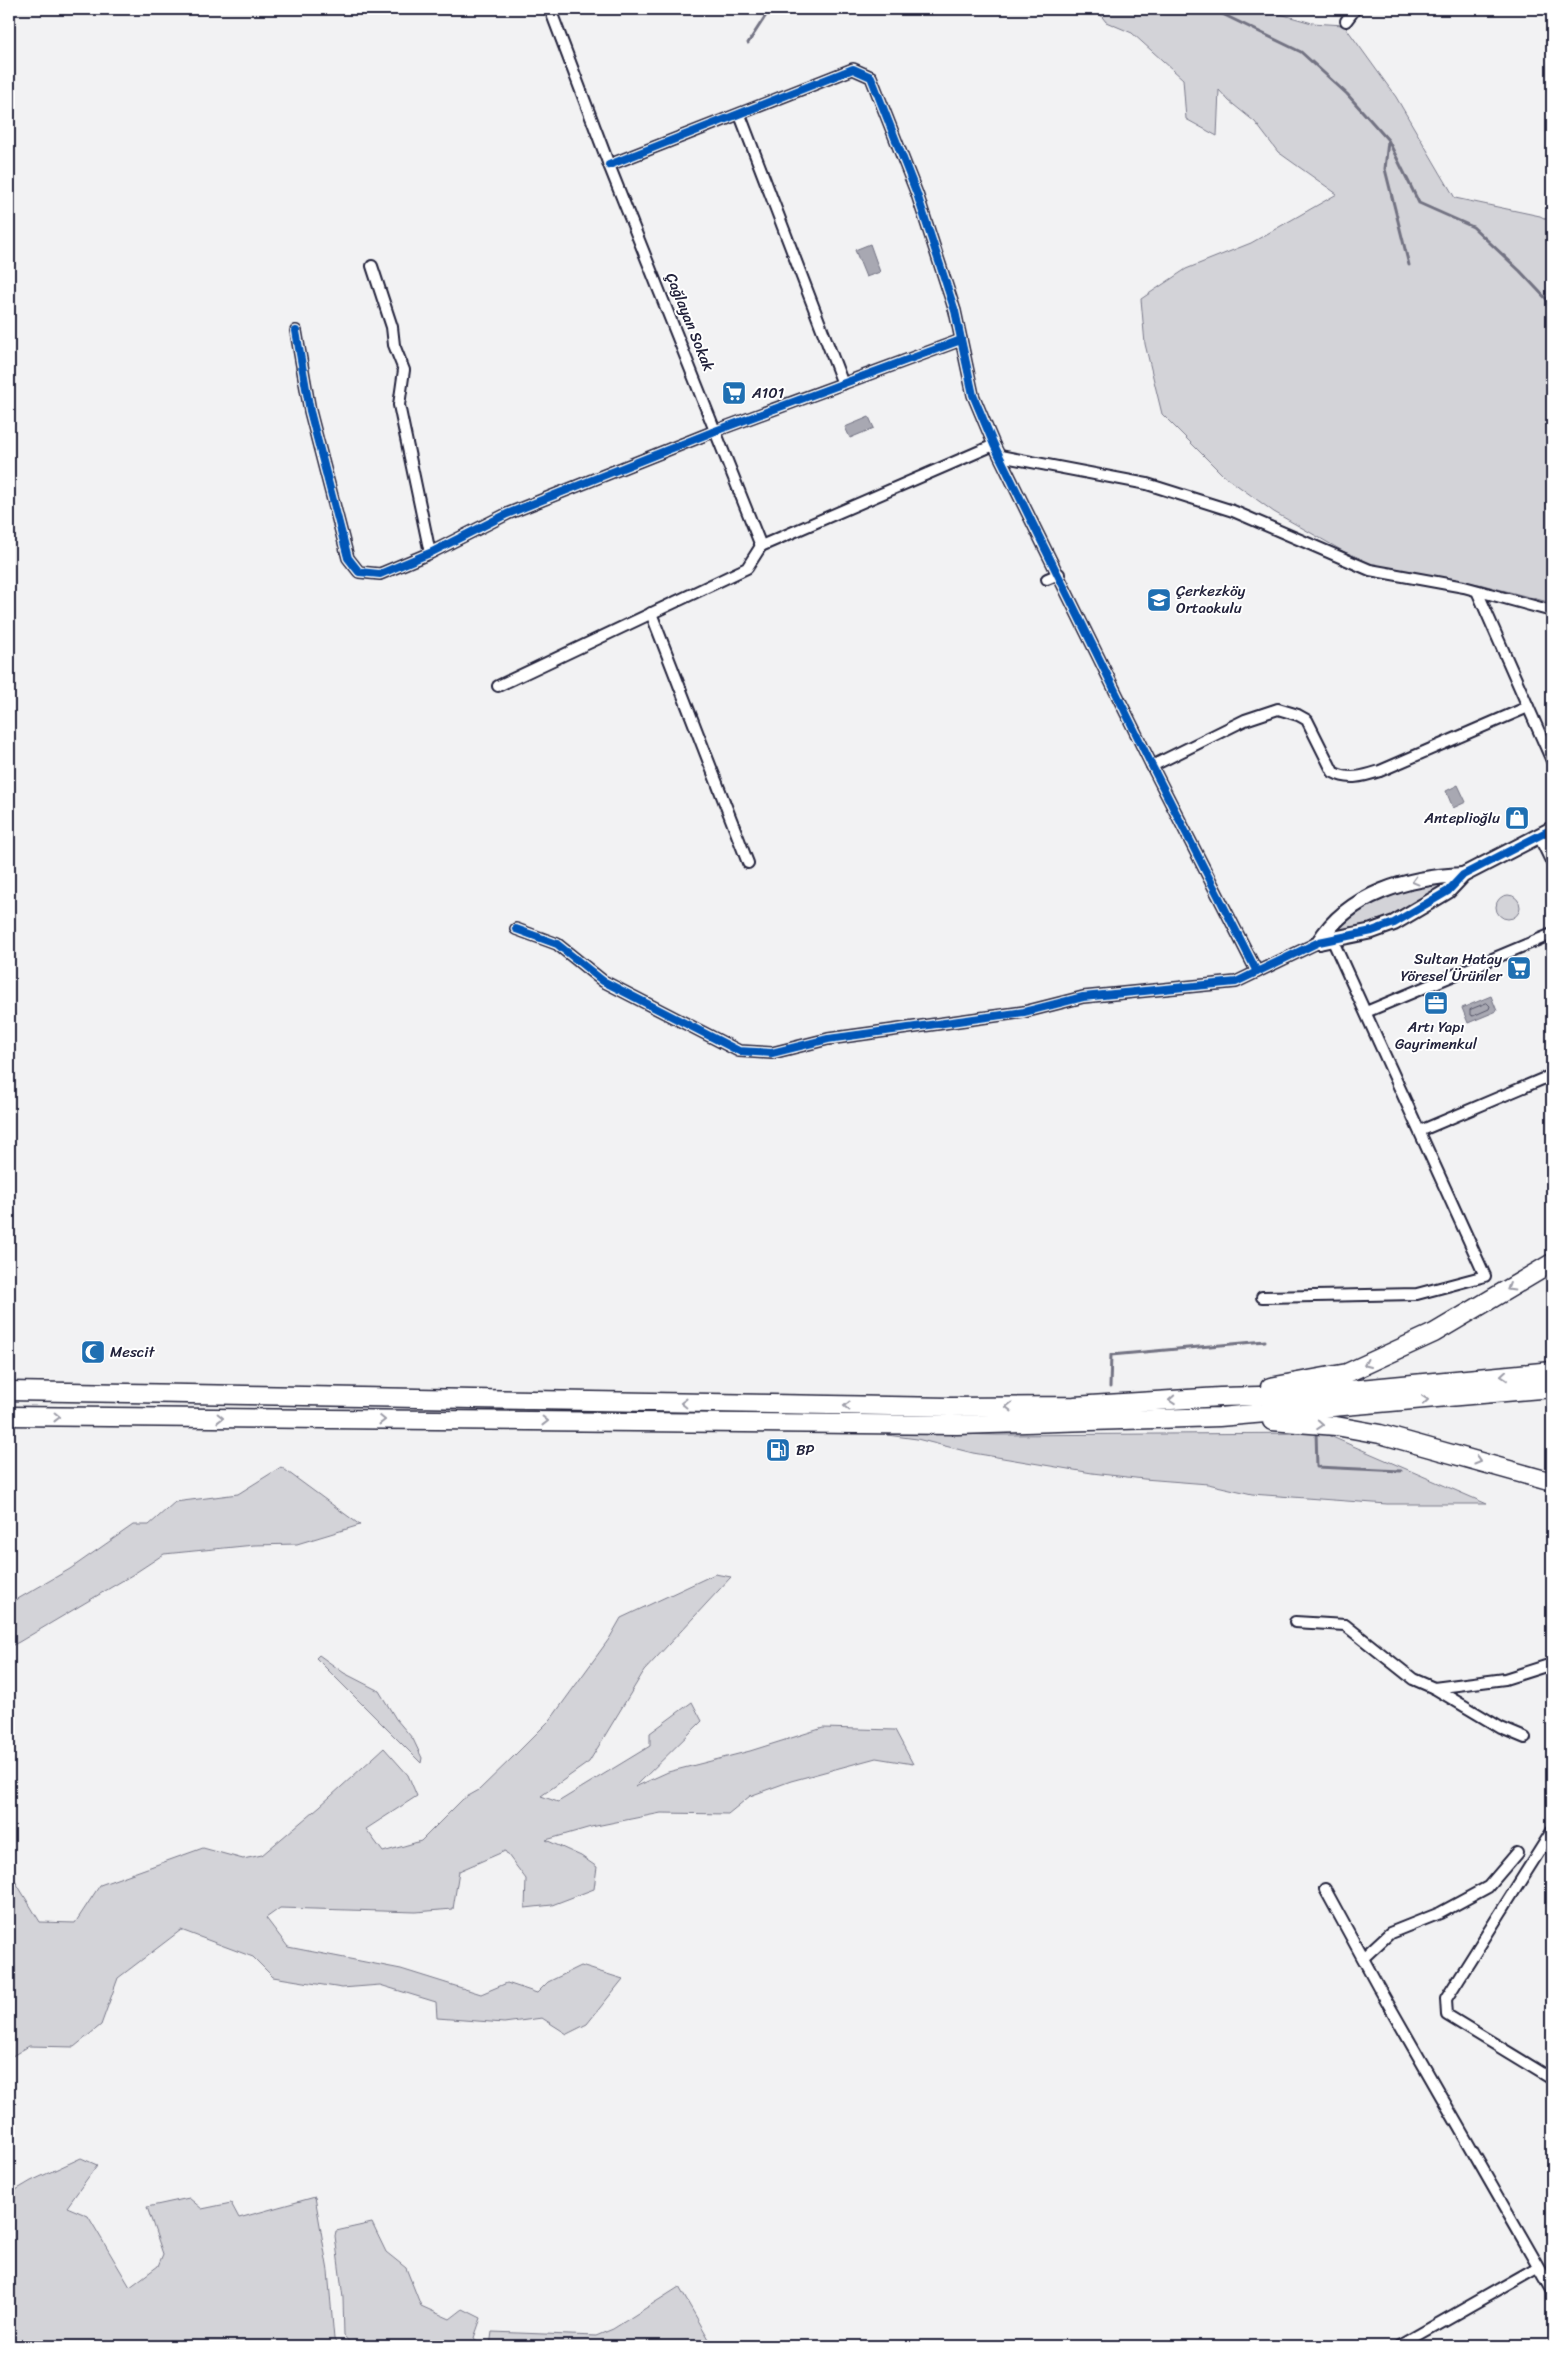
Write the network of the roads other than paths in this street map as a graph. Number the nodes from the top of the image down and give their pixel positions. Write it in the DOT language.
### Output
graph roads {
  1 [pos="550,9"];
  2 [pos="1355,9"];
  3 [pos="1346,21"];
  4 [pos="740,115"];
  5 [pos="609,165"];
  6 [pos="372,266"];
  7 [pos="296,331"];
  8 [pos="961,340"];
  9 [pos="843,384"];
  10 [pos="715,431"];
  11 [pos="994,445"];
  12 [pos="1000,456"];
  13 [pos="761,546"];
  14 [pos="430,553"];
  15 [pos="1058,574"];
  16 [pos="1047,579"];
  17 [pos="1477,592"];
  18 [pos="1552,611"];
  19 [pos="652,613"];
  20 [pos="498,686"];
  21 [pos="1528,707"];
  22 [pos="1552,761"];
  23 [pos="1152,766"];
  24 [pos="1552,829"];
  25 [pos="1539,836"];
  26 [pos="748,863"];
  27 [pos="1552,864"];
  28 [pos="1463,875"];
  29 [pos="516,929"];
  30 [pos="1552,934"];
  31 [pos="1326,940"];
  32 [pos="1257,972"];
  33 [pos="1366,1012"];
  34 [pos="1552,1075"];
  35 [pos="1420,1131"];
  36 [pos="1552,1263"];
  37 [pos="1262,1297"];
  38 [pos="1552,1371"];
  39 [pos="1552,1388"];
  40 [pos="9,1391"];
  41 [pos="1220,1397"];
  42 [pos="9,1416"];
  43 [pos="1219,1417"];
  44 [pos="1552,1482"];
  45 [pos="1296,1622"];
  46 [pos="1552,1664"];
  47 [pos="1434,1688"];
  48 [pos="1526,1738"];
  49 [pos="1552,1831"];
  50 [pos="1517,1853"];
  51 [pos="1325,1889"];
  52 [pos="1362,1958"];
  53 [pos="1552,2079"];
  54 [pos="1538,2267"];
  55 [pos="1552,2290"];
  56 [pos="1399,2346"];
  1 -- 5 [label="street, Çağlayan Sokak"];
  2 -- 3 [label="street"];
  4 -- 5 [label="street"];
  4 -- 8 [label="street"];
  4 -- 9 [label="street"];
  5 -- 10 [label="street, Çağlayan Sokak"];
  6 -- 14 [label="street"];
  7 -- 14 [label="street"];
  8 -- 9 [label="street"];
  8 -- 11 [label="street"];
  9 -- 10 [label="street"];
  10 -- 13 [label="street, Çağlayan Sokak"];
  10 -- 14 [label="street"];
  11 -- 12 [label="street"];
  11 -- 13 [label="street"];
  12 -- 15 [label="street"];
  12 -- 17 [label="street"];
  13 -- 19 [label="street"];
  15 -- 16 [label="street"];
  15 -- 23 [label="street"];
  17 -- 18 [label="street"];
  17 -- 21 [label="street"];
  19 -- 20 [label="street"];
  19 -- 26 [label="street"];
  21 -- 22 [label="street"];
  21 -- 23 [label="street"];
  23 -- 32 [label="street"];
  24 -- 25 [label="street"];
  25 -- 27 [label="street"];
  25 -- 28 [label="street"];
  28 -- 31 [label="street"];
  28 -- 31 [label="street, one-way"];
  29 -- 32 [label="street"];
  30 -- 33 [label="street"];
  31 -- 32 [label="street"];
  31 -- 33 [label="street"];
  33 -- 35 [label="street"];
  34 -- 35 [label="street"];
  35 -- 37 [label="street"];
  36 -- 41 [label="highway, one-way"];
  38 -- 41 [label="highway, one-way"];
  43 -- 39 [label="highway, one-way"];
  41 -- 40 [label="highway, one-way"];
  42 -- 43 [label="highway, one-way"];
  43 -- 44 [label="highway, one-way"];
  45 -- 47 [label="street"];
  46 -- 47 [label="street"];
  47 -- 48 [label="street"];
  49 -- 53 [label="street"];
  50 -- 52 [label="street"];
  51 -- 52 [label="street"];
  52 -- 54 [label="street"];
  54 -- 55 [label="street"];
  54 -- 56 [label="street"];
}
